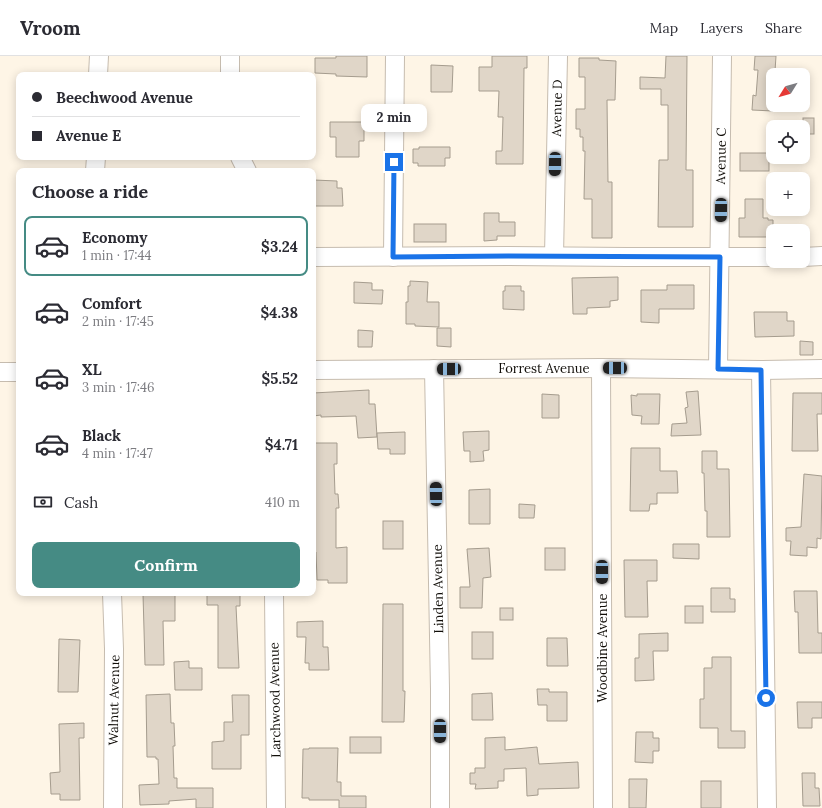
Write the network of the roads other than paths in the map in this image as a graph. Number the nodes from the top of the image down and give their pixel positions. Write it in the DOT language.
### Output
graph roads {
  1 [pos="99,56"];
  2 [pos="230,56"];
  3 [pos="395,56"];
  4 [pos="558,56"];
  5 [pos="722,56"];
  6 [pos="98,72"];
  7 [pos="230,72"];
  8 [pos="554,256"];
  9 [pos="810,256"];
  10 [pos="822,256"];
  11 [pos="316,257"];
  12 [pos="393,257"];
  13 [pos="720,257"];
  14 [pos="766,257"];
  15 [pos="600,368"];
  16 [pos="434,369"];
  17 [pos="718,369"];
  18 [pos="822,369"];
  19 [pos="316,370"];
  20 [pos="761,370"];
  21 [pos="0,372"];
  22 [pos="16,372"];
  23 [pos="112,596"];
  24 [pos="274,596"];
  25 [pos="113,808"];
  26 [pos="276,808"];
  27 [pos="440,808"];
  28 [pos="603,808"];
  29 [pos="767,808"];
  1 -- 6 [label="street"];
  2 -- 7 [label="street"];
  3 -- 12 [label="street"];
  4 -- 8 [label="street, Avenue D"];
  5 -- 13 [label="street, Avenue C"];
  8 -- 12 [label="street"];
  8 -- 13 [label="street"];
  9 -- 10 [label="street"];
  11 -- 12 [label="street"];
  13 -- 14 [label="street"];
  13 -- 17 [label="street, Avenue C"];
  15 -- 16 [label="street, Forrest Avenue"];
  15 -- 17 [label="street, Forrest Avenue"];
  15 -- 28 [label="street, Woodbine Avenue"];
  16 -- 19 [label="street, Forrest Avenue"];
  16 -- 27 [label="street, Linden Avenue"];
  17 -- 20 [label="street, Forrest Avenue"];
  18 -- 20 [label="street, Forrest Avenue"];
  20 -- 29 [label="street"];
  21 -- 22 [label="street"];
  23 -- 25 [label="street, Walnut Avenue"];
  24 -- 26 [label="street, Larchwood Avenue"];
}
